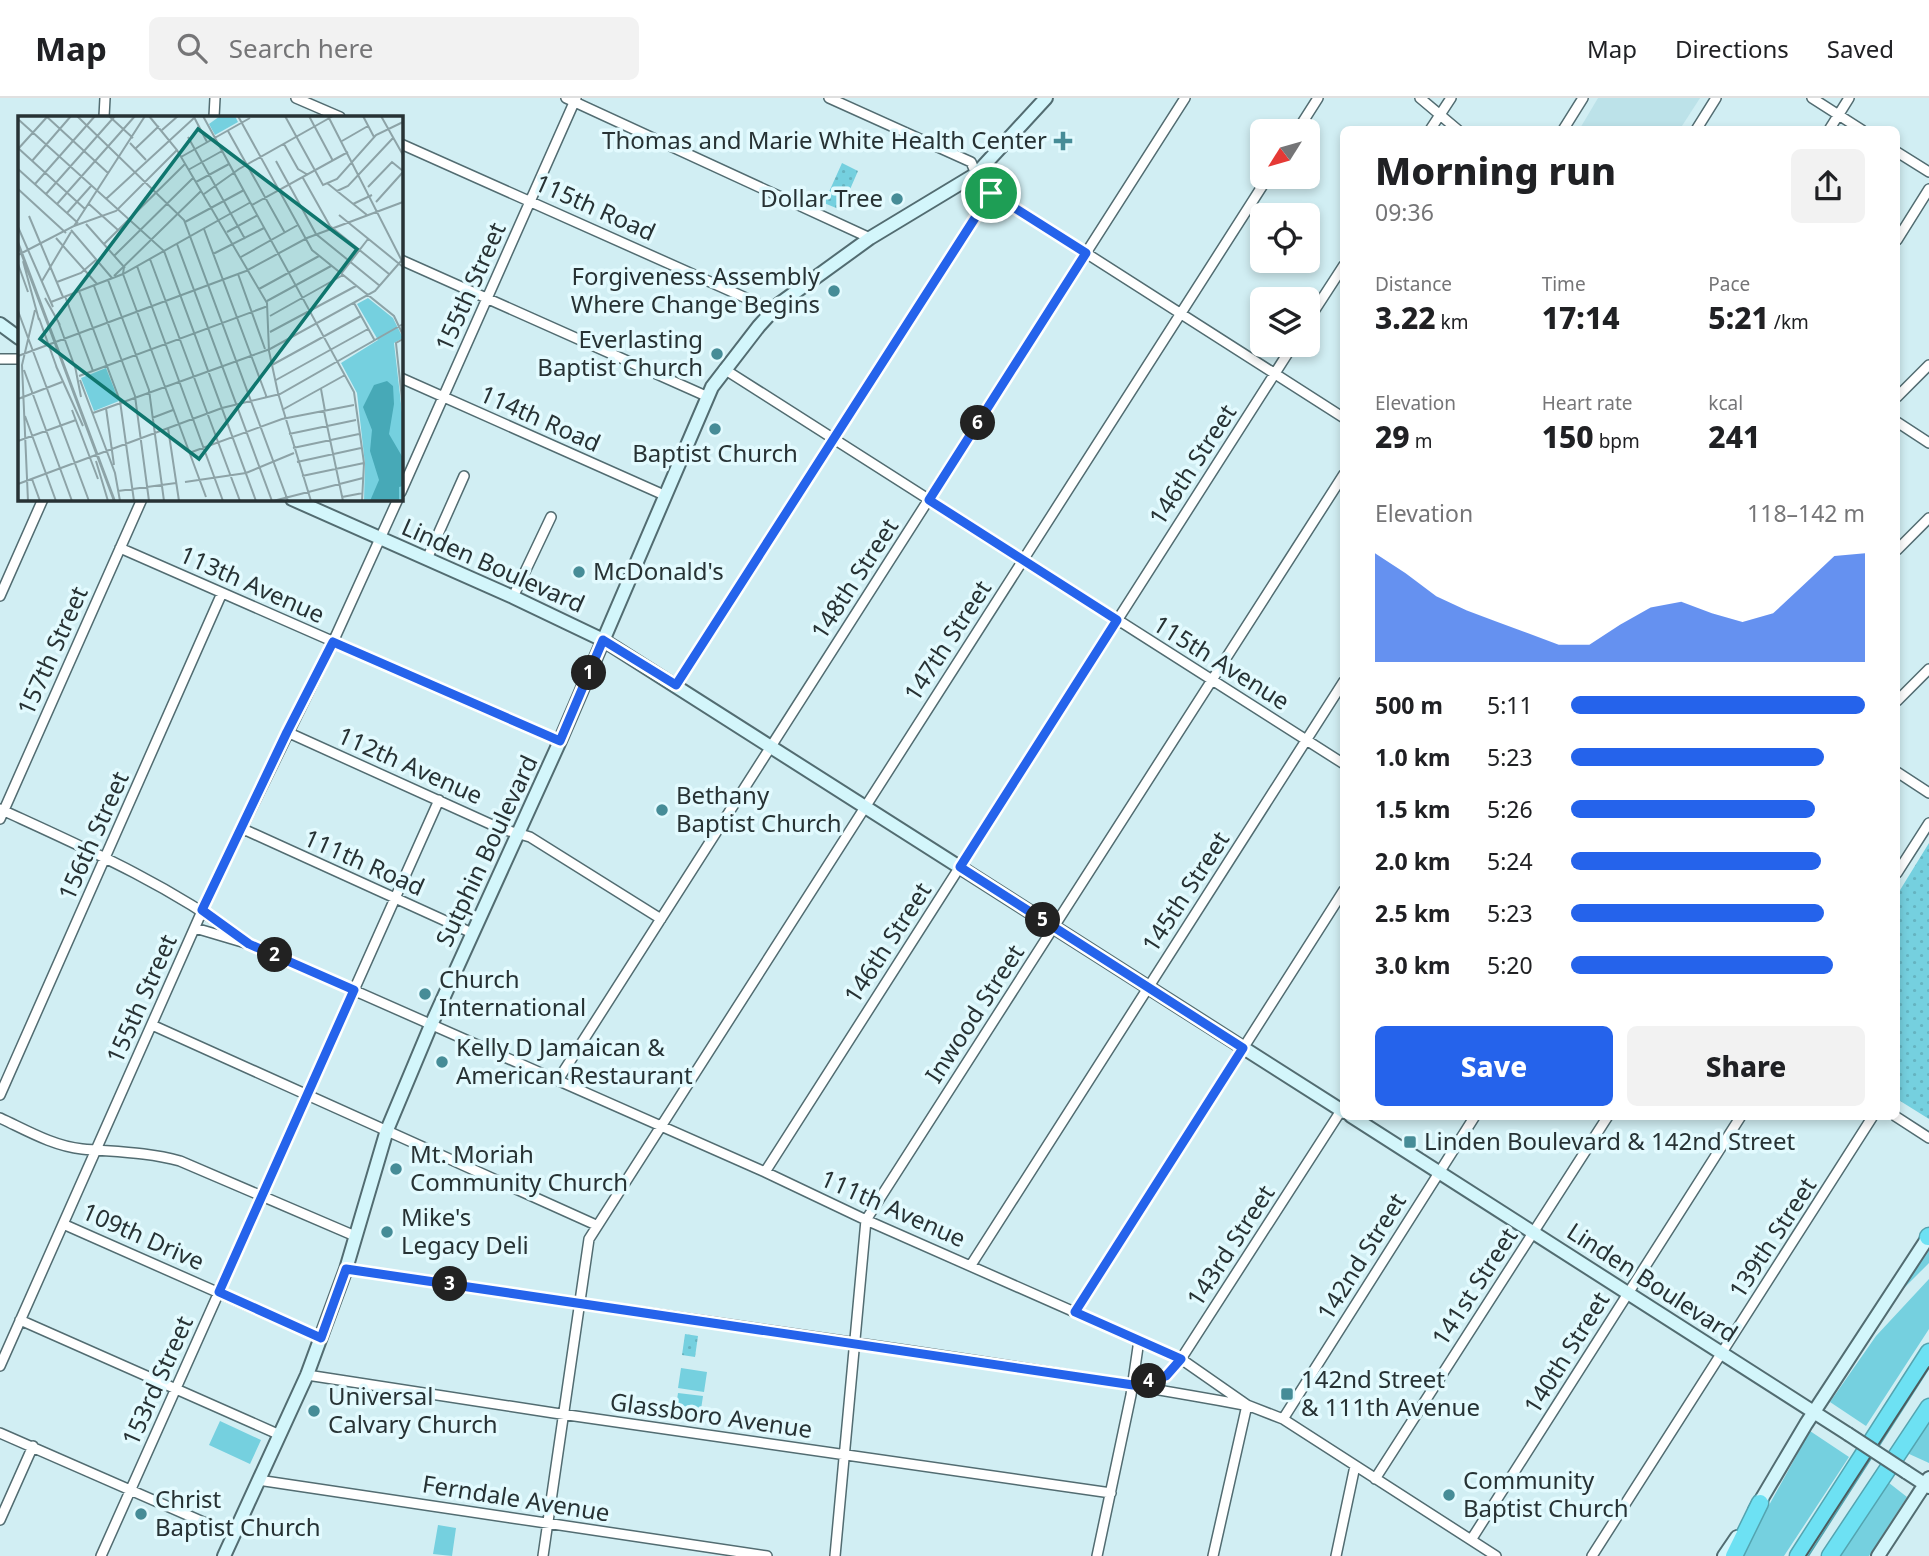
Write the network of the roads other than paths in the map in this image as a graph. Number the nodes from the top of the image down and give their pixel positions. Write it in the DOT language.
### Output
graph roads {
  1 [pos="105,98"];
  2 [pos="215,98"];
  3 [pos="296,98"];
  4 [pos="829,98"];
  5 [pos="1046,98"];
  6 [pos="1185,98"];
  7 [pos="1318,98"];
  8 [pos="1420,98"];
  9 [pos="1451,98"];
  10 [pos="1583,98"];
  11 [pos="1716,98"];
  12 [pos="1812,98"];
  13 [pos="1849,98"];
  14 [pos="572,99"];
  15 [pos="1440,114"];
  16 [pos="1839,115"];
  17 [pos="104,116"];
  18 [pos="214,116"];
  19 [pos="338,116"];
  20 [pos="1305,119"];
  21 [pos="1432,126"];
  22 [pos="1454,126"];
  23 [pos="1566,126"];
  24 [pos="1698,126"];
  25 [pos="1832,126"];
  26 [pos="1856,126"];
  27 [pos="402,144"];
  28 [pos="1900,154"];
  29 [pos="1929,172"];
  30 [pos="976,174"];
  31 [pos="1260,189"];
  32 [pos="1929,189"];
  33 [pos="991,193"];
  34 [pos="531,200"];
  35 [pos="1900,235"];
  36 [pos="870,238"];
  37 [pos="1086,253"];
  38 [pos="402,260"];
  39 [pos="1340,271"];
  40 [pos="487,298"];
  41 [pos="1320,302"];
  42 [pos="773,310"];
  43 [pos="1181,313"];
  44 [pos="0,324"];
  45 [pos="18,337"];
  46 [pos="1285,357"];
  47 [pos="0,359"];
  48 [pos="18,359"];
  49 [pos="1929,365"];
  50 [pos="724,369"];
  51 [pos="1275,373"];
  52 [pos="402,378"];
  53 [pos="1900,394"];
  54 [pos="706,396"];
  55 [pos="444,397"];
  56 [pos="1340,415"];
  57 [pos="1900,424"];
  58 [pos="834,439"];
  59 [pos="1929,443"];
  60 [pos="464,476"];
  61 [pos="1340,480"];
  62 [pos="402,490"];
  63 [pos="664,495"];
  64 [pos="43,500"];
  65 [pos="142,500"];
  66 [pos="294,500"];
  67 [pos="398,500"];
  68 [pos="929,500"];
  69 [pos="551,517"];
  70 [pos="1929,518"];
  71 [pos="380,538"];
  72 [pos="1900,547"];
  73 [pos="120,548"];
  74 [pos="427,559"];
  75 [pos="1023,560"];
  76 [pos="222,593"];
  77 [pos="0,596"];
  78 [pos="513,597"];
  79 [pos="1117,620"];
  80 [pos="603,640"];
  81 [pos="333,642"];
  82 [pos="1929,669"];
  83 [pos="1212,680"];
  84 [pos="676,685"];
  85 [pos="1340,687"];
  86 [pos="1900,698"];
  87 [pos="287,732"];
  88 [pos="1306,740"];
  89 [pos="560,741"];
  90 [pos="771,746"];
  91 [pos="1340,761"];
  92 [pos="1900,774"];
  93 [pos="1929,793"];
  94 [pos="439,800"];
  95 [pos="865,807"];
  96 [pos="1,813"];
  97 [pos="1929,823"];
  98 [pos="241,828"];
  99 [pos="519,833"];
  100 [pos="106,857"];
  101 [pos="960,867"];
  102 [pos="1900,868"];
  103 [pos="1340,896"];
  104 [pos="394,898"];
  105 [pos="202,910"];
  106 [pos="661,919"];
  107 [pos="1054,927"];
  108 [pos="195,928"];
  109 [pos="472,933"];
  110 [pos="249,944"];
  111 [pos="1149,987"];
  112 [pos="354,990"];
  113 [pos="152,1025"];
  114 [pos="431,1025"];
  115 [pos="1243,1048"];
  116 [pos="558,1080"];
  117 [pos="307,1094"];
  118 [pos="0,1095"];
  119 [pos="1340,1108"];
  120 [pos="0,1118"];
  121 [pos="1340,1119"];
  122 [pos="1900,1119"];
  123 [pos="1359,1120"];
  124 [pos="1472,1120"];
  125 [pos="1605,1120"];
  126 [pos="1738,1120"];
  127 [pos="1870,1120"];
  128 [pos="662,1127"];
  129 [pos="387,1130"];
  130 [pos="1929,1138"];
  131 [pos="95,1149"];
  132 [pos="765,1172"];
  133 [pos="1439,1173"];
  134 [pos="262,1195"];
  135 [pos="866,1220"];
  136 [pos="63,1224"];
  137 [pos="596,1225"];
  138 [pos="1533,1233"];
  139 [pos="355,1236"];
  140 [pos="1929,1236"];
  141 [pos="971,1265"];
  142 [pos="346,1269"];
  143 [pos="219,1292"];
  144 [pos="1628,1293"];
  145 [pos="581,1303"];
  146 [pos="1075,1312"];
  147 [pos="20,1320"];
  148 [pos="321,1338"];
  149 [pos="1139,1340"];
  150 [pos="854,1343"];
  151 [pos="1929,1352"];
  152 [pos="1723,1353"];
  153 [pos="1181,1359"];
  154 [pos="0,1366"];
  155 [pos="307,1375"];
  156 [pos="1133,1385"];
  157 [pos="175,1389"];
  158 [pos="1247,1405"];
  159 [pos="1929,1407"];
  160 [pos="1815,1412"];
  161 [pos="563,1414"];
  162 [pos="1283,1419"];
  163 [pos="0,1433"];
  164 [pos="279,1436"];
  165 [pos="33,1446"];
  166 [pos="844,1454"];
  167 [pos="1355,1466"];
  168 [pos="1375,1479"];
  169 [pos="258,1480"];
  170 [pos="1928,1483"];
  171 [pos="131,1489"];
  172 [pos="1111,1493"];
  173 [pos="1760,1503"];
  174 [pos="0,1520"];
  175 [pos="548,1524"];
  176 [pos="233,1535"];
  177 [pos="1471,1540"];
  178 [pos="101,1556"];
  179 [pos="224,1556"];
  180 [pos="543,1556"];
  181 [pos="767,1556"];
  182 [pos="835,1556"];
  183 [pos="1097,1556"];
  184 [pos="1213,1556"];
  185 [pos="1336,1556"];
  186 [pos="1496,1556"];
  187 [pos="1592,1556"];
  188 [pos="1724,1556"];
  189 [pos="1734,1556"];
  190 [pos="1798,1556"];
  191 [pos="1830,1556"];
  192 [pos="1878,1556"];
  1 -- 17 [label="street"];
  2 -- 18 [label="street"];
  3 -- 19 [label="street"];
  4 -- 30 [label="street"];
  5 -- 30 [label="main road, Sutphin Boulevard"];
  6 -- 37 [label="street, 148th Street"];
  7 -- 20 [label="street"];
  8 -- 15 [label="street"];
  9 -- 15 [label="street"];
  10 -- 23 [label="street"];
  11 -- 24 [label="street"];
  12 -- 16 [label="street"];
  13 -- 16 [label="street"];
  14 -- 34 [label="street, 155th Street"];
  14 -- 36 [label="street"];
  15 -- 21 [label="street"];
  15 -- 22 [label="street"];
  16 -- 25 [label="street"];
  16 -- 26 [label="street"];
  27 -- 34 [label="street, 115th Road"];
  28 -- 29 [label="street"];
  30 -- 33 [label="street"];
  30 -- 36 [label="main road, Sutphin Boulevard"];
  31 -- 43 [label="street, 147th Street"];
  32 -- 35 [label="street"];
  33 -- 37 [label="street"];
  33 -- 58 [label="street"];
  34 -- 40 [label="street, 155th Street"];
  34 -- 42 [label="street, 115th Road"];
  36 -- 42 [label="main road, Sutphin Boulevard"];
  37 -- 43 [label="street"];
  37 -- 68 [label="street, 148th Street"];
  38 -- 40 [label="street"];
  39 -- 41 [label="street"];
  40 -- 54 [label="street"];
  40 -- 55 [label="street, 155th Street"];
  42 -- 50 [label="main road, Sutphin Boulevard"];
  43 -- 51 [label="street"];
  43 -- 75 [label="street, 147th Street"];
  44 -- 45 [label="main road"];
  46 -- 51 [label="street, 146th Street"];
  47 -- 48 [label="street"];
  49 -- 53 [label="street"];
  50 -- 54 [label="main road, Sutphin Boulevard"];
  50 -- 58 [label="street, 115th Avenue"];
  51 -- 56 [label="street"];
  51 -- 79 [label="street, 146th Street"];
  52 -- 55 [label="street, 114th Road"];
  54 -- 63 [label="main road, Sutphin Boulevard"];
  55 -- 62 [label="street, 155th Street"];
  55 -- 63 [label="street, 114th Road"];
  57 -- 59 [label="street"];
  58 -- 68 [label="street, 115th Avenue"];
  58 -- 84 [label="street"];
  60 -- 74 [label="street"];
  61 -- 83 [label="street, Inwood Street"];
  63 -- 80 [label="main road, Sutphin Boulevard"];
  64 -- 77 [label="street"];
  65 -- 73 [label="street, 157th Street"];
  66 -- 71 [label="main road, Linden Boulevard"];
  67 -- 71 [label="street, 155th Street"];
  68 -- 75 [label="street, 115th Avenue"];
  68 -- 90 [label="street, 148th Street"];
  69 -- 78 [label="street"];
  70 -- 72 [label="street"];
  71 -- 74 [label="main road, Linden Boulevard"];
  71 -- 81 [label="street, 155th Street"];
  73 -- 76 [label="street, 113th Avenue"];
  73 -- 96 [label="street, 157th Street"];
  74 -- 78 [label="main road, Linden Boulevard"];
  75 -- 79 [label="street, 115th Avenue"];
  75 -- 95 [label="street, 147th Street"];
  76 -- 81 [label="street, 113th Avenue"];
  76 -- 100 [label="street, 156th Street"];
  78 -- 80 [label="main road, Linden Boulevard"];
  79 -- 83 [label="street, 115th Avenue"];
  79 -- 101 [label="street, 146th Street"];
  80 -- 84 [label="main road, Linden Boulevard"];
  80 -- 89 [label="main road, Sutphin Boulevard"];
  81 -- 87 [label="street, 155th Street"];
  81 -- 89 [label="street, 113th Avenue"];
  82 -- 86 [label="street"];
  83 -- 88 [label="street, 115th Avenue"];
  83 -- 107 [label="street, Inwood Street"];
  84 -- 90 [label="main road, Linden Boulevard"];
  85 -- 88 [label="street, 145th Street"];
  87 -- 94 [label="street, 112th Avenue"];
  87 -- 98 [label="street, 155th Street"];
  88 -- 91 [label="street, 115th Avenue"];
  88 -- 111 [label="street, 145th Street"];
  89 -- 99 [label="main road, Sutphin Boulevard"];
  90 -- 95 [label="main road, Linden Boulevard"];
  90 -- 106 [label="street, 148th Street"];
  92 -- 93 [label="street"];
  94 -- 99 [label="street, 112th Avenue"];
  94 -- 104 [label="street, 153rd Street"];
  95 -- 101 [label="main road, Linden Boulevard"];
  95 -- 128 [label="street, 147th Street"];
  96 -- 100 [label="street, 111th Avenue"];
  97 -- 102 [label="street"];
  98 -- 104 [label="street, 111th Road"];
  98 -- 105 [label="street, 155th Street"];
  99 -- 106 [label="street, 112th Avenue"];
  99 -- 109 [label="main road, Sutphin Boulevard"];
  100 -- 105 [label="street, 111th Avenue"];
  100 -- 118 [label="street, 156th Street"];
  101 -- 107 [label="main road, Linden Boulevard"];
  101 -- 132 [label="street, 146th Street"];
  103 -- 115 [label="street"];
  104 -- 109 [label="street, 111th Road"];
  104 -- 112 [label="street, 153rd Street"];
  105 -- 108 [label="street, 155th Street"];
  105 -- 110 [label="street, 111th Avenue"];
  106 -- 116 [label="street, 148th Street"];
  107 -- 111 [label="main road, Linden Boulevard"];
  107 -- 135 [label="street, Inwood Street"];
  108 -- 110 [label="street, 111th Avenue"];
  108 -- 113 [label="street, 155th Street"];
  109 -- 114 [label="main road, Sutphin Boulevard"];
  110 -- 112 [label="street, 111th Avenue"];
  111 -- 115 [label="main road, Linden Boulevard"];
  111 -- 141 [label="street, 145th Street"];
  112 -- 114 [label="street, 111th Avenue"];
  112 -- 117 [label="street, 153rd Street"];
  113 -- 117 [label="street"];
  113 -- 131 [label="street, 155th Street"];
  114 -- 116 [label="street, 111th Avenue"];
  114 -- 129 [label="main road, Sutphin Boulevard"];
  115 -- 119 [label="main road, Linden Boulevard"];
  115 -- 146 [label="street"];
  116 -- 128 [label="street, 111th Avenue"];
  117 -- 129 [label="street"];
  117 -- 134 [label="street, 153rd Street"];
  120 -- 131 [label="street"];
  121 -- 153 [label="street, 143rd Street"];
  122 -- 130 [label="street"];
  123 -- 133 [label="main road, Linden Boulevard"];
  124 -- 133 [label="street, 142nd Street"];
  125 -- 138 [label="street, 141st Street"];
  126 -- 144 [label="street, 140th Street"];
  127 -- 152 [label="street, 139th Street"];
  128 -- 132 [label="street, 111th Avenue"];
  128 -- 137 [label="street, 147th Street"];
  129 -- 137 [label="street"];
  129 -- 139 [label="main road, Sutphin Boulevard"];
  131 -- 134 [label="street"];
  131 -- 136 [label="street, 155th Street"];
  132 -- 135 [label="street, 111th Avenue"];
  133 -- 138 [label="main road, Linden Boulevard"];
  133 -- 162 [label="street, 142nd Street"];
  134 -- 139 [label="street"];
  134 -- 143 [label="street, 153rd Street"];
  135 -- 141 [label="street, 111th Avenue"];
  135 -- 150 [label="street, Inwood Street"];
  136 -- 143 [label="street, 109th Drive"];
  136 -- 147 [label="street, 155th Street"];
  137 -- 145 [label="street, 147th Street"];
  138 -- 144 [label="main road, Linden Boulevard"];
  138 -- 168 [label="street, 141st Street"];
  139 -- 142 [label="main road, Sutphin Boulevard"];
  140 -- 160 [label="main road"];
  141 -- 146 [label="street, 111th Avenue"];
  142 -- 145 [label="street"];
  142 -- 148 [label="main road, Sutphin Boulevard"];
  143 -- 148 [label="street, 109th Drive"];
  143 -- 157 [label="street, 153rd Street"];
  144 -- 152 [label="main road, Linden Boulevard"];
  144 -- 177 [label="street, 140th Street"];
  145 -- 150 [label="street"];
  145 -- 161 [label="street, 147th Street"];
  146 -- 149 [label="street, 111th Avenue"];
  147 -- 154 [label="street, 155th Street"];
  147 -- 157 [label="street"];
  148 -- 155 [label="main road, Sutphin Boulevard"];
  149 -- 153 [label="street, 111th Avenue"];
  149 -- 156 [label="street"];
  150 -- 156 [label="street"];
  150 -- 166 [label="street, Inwood Street"];
  151 -- 190 [label="highway"];
  152 -- 160 [label="main road, Linden Boulevard"];
  152 -- 187 [label="street, 139th Street"];
  153 -- 156 [label="street, 143rd Street"];
  153 -- 158 [label="street, 111th Avenue"];
  155 -- 161 [label="street, Glassboro Avenue"];
  155 -- 164 [label="main road, Sutphin Boulevard"];
  156 -- 158 [label="street"];
  156 -- 172 [label="street"];
  157 -- 164 [label="street"];
  157 -- 171 [label="street, 153rd Street"];
  158 -- 162 [label="street, 111th Avenue"];
  158 -- 184 [label="street"];
  159 -- 191 [label="highway"];
  160 -- 170 [label="main road, Linden Boulevard, bridge"];
  160 -- 173 [label="main road"];
  161 -- 166 [label="street, Glassboro Avenue"];
  161 -- 175 [label="street, 147th Street"];
  162 -- 167 [label="street, 111th Avenue"];
  163 -- 165 [label="street"];
  164 -- 169 [label="main road, Sutphin Boulevard"];
  165 -- 171 [label="street"];
  165 -- 174 [label="street"];
  166 -- 172 [label="street, Glassboro Avenue"];
  166 -- 182 [label="street, Inwood Street"];
  167 -- 168 [label="street, 111th Avenue"];
  167 -- 185 [label="street"];
  168 -- 177 [label="street, 111th Avenue"];
  169 -- 175 [label="street, Ferndale Avenue"];
  169 -- 176 [label="main road, Sutphin Boulevard"];
  170 -- 192 [label="main road"];
  171 -- 176 [label="street"];
  171 -- 178 [label="street, 153rd Street"];
  172 -- 183 [label="street"];
  173 -- 188 [label="main road"];
  173 -- 189 [label="highway"];
  175 -- 180 [label="street, 147th Street"];
  175 -- 181 [label="street, Ferndale Avenue"];
  176 -- 179 [label="main road, Sutphin Boulevard"];
  177 -- 186 [label="street, 111th Avenue"];
}
